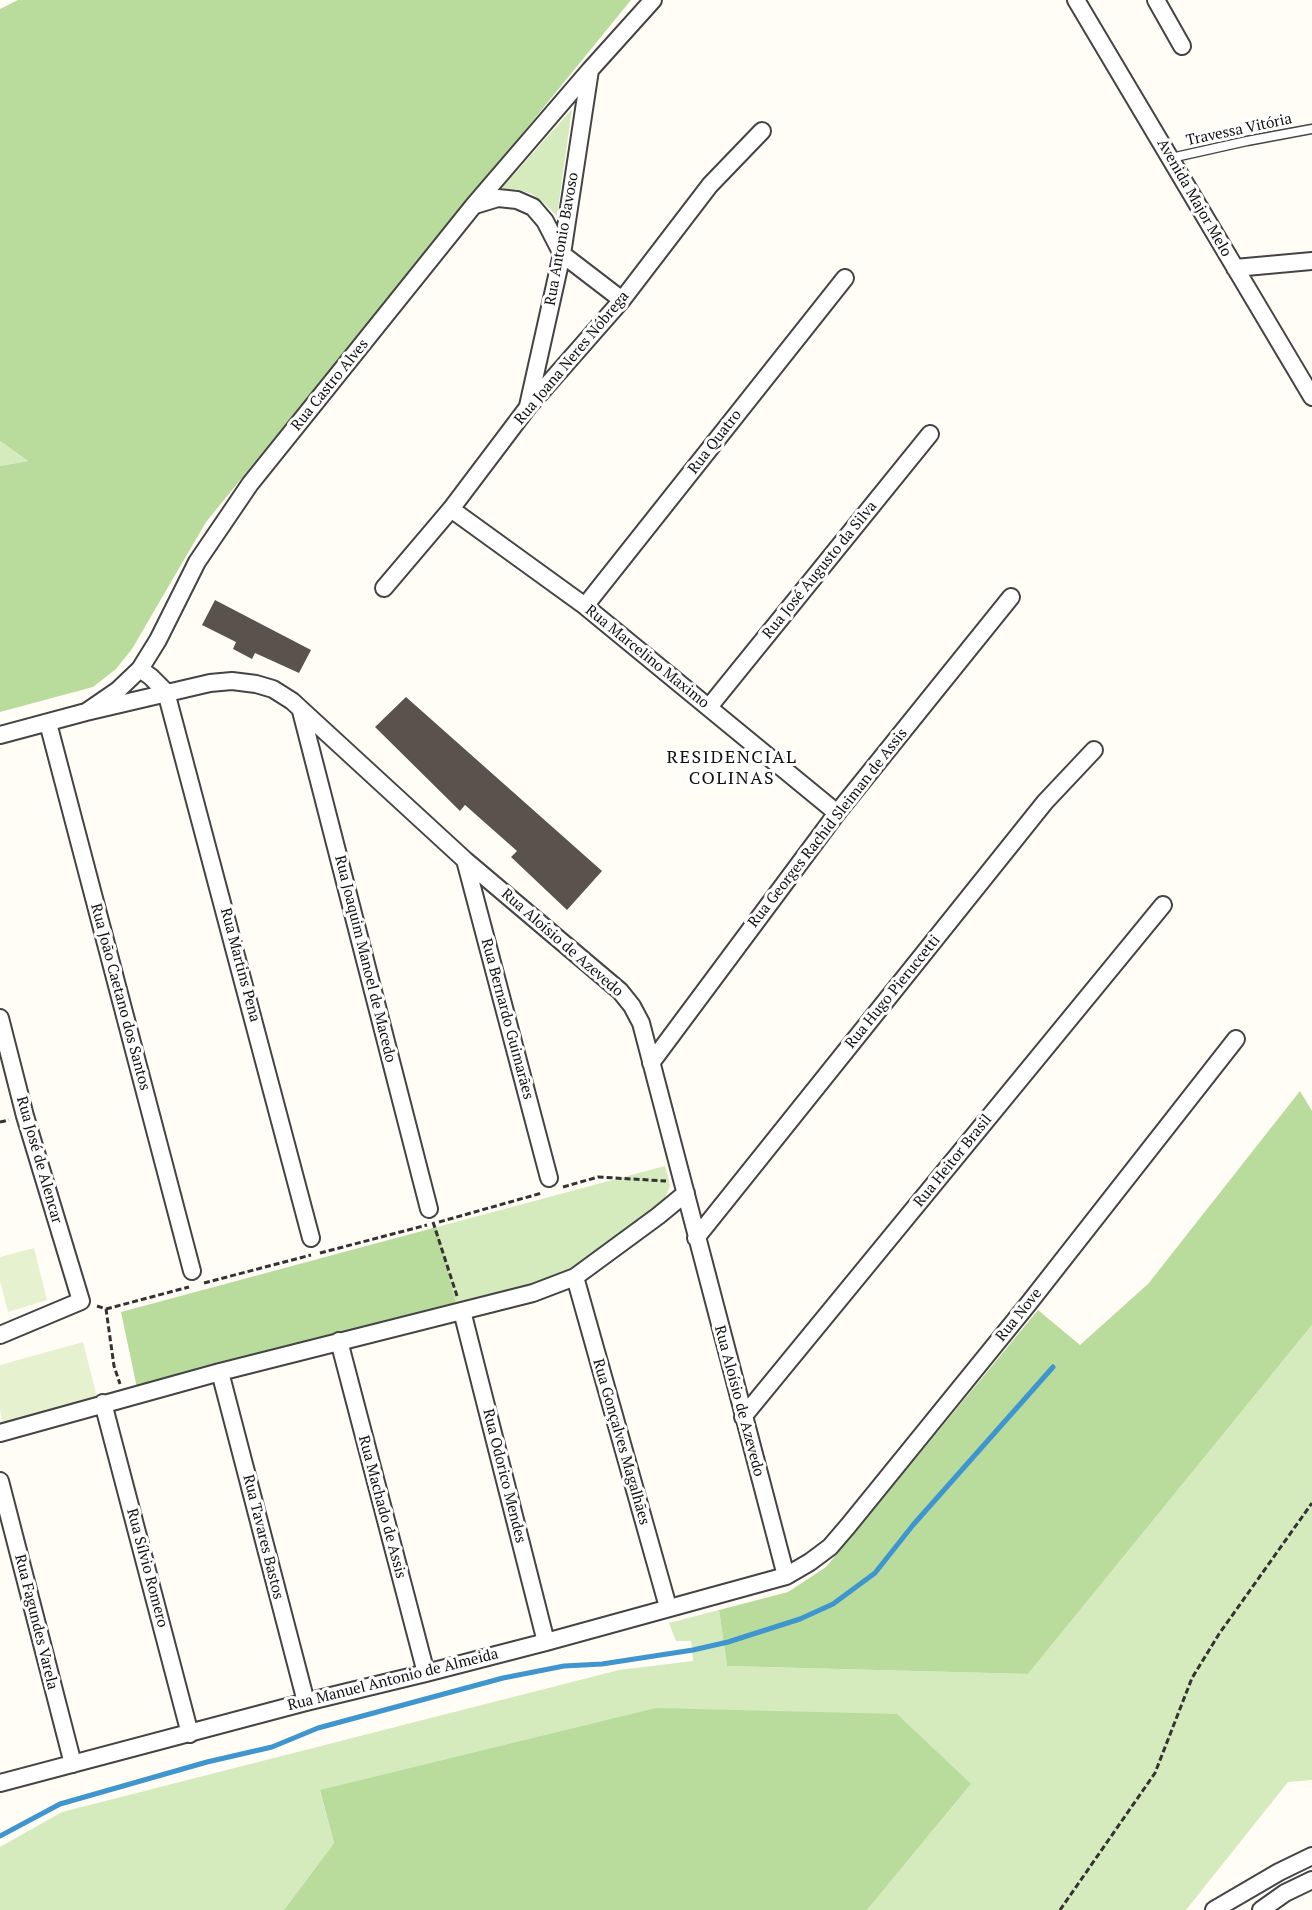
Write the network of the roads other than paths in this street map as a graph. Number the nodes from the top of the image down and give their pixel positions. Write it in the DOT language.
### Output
graph roads {
  1 [pos="1076,0"];
  2 [pos="1156,0"];
  3 [pos="652,1"];
  4 [pos="1182,46"];
  5 [pos="590,70"];
  6 [pos="1312,129"];
  7 [pos="762,131"];
  8 [pos="1171,158"];
  9 [pos="474,206"];
  10 [pos="562,254"];
  11 [pos="1312,261"];
  12 [pos="1235,268"];
  13 [pos="845,278"];
  14 [pos="622,300"];
  15 [pos="1312,397"];
  16 [pos="528,407"];
  17 [pos="930,434"];
  18 [pos="451,509"];
  19 [pos="384,588"];
  20 [pos="1011,597"];
  21 [pos="585,606"];
  22 [pos="140,669"];
  23 [pos="166,692"];
  24 [pos="709,707"];
  25 [pos="301,710"];
  26 [pos="86,712"];
  27 [pos="48,723"];
  28 [pos="0,735"];
  29 [pos="1094,750"];
  30 [pos="837,813"];
  31 [pos="465,860"];
  32 [pos="1163,905"];
  33 [pos="0,1018"];
  34 [pos="1236,1039"];
  35 [pos="651,1063"];
  36 [pos="549,1187"];
  37 [pos="685,1188"];
  38 [pos="431,1216"];
  39 [pos="311,1238"];
  40 [pos="696,1239"];
  41 [pos="192,1271"];
  42 [pos="574,1277"];
  43 [pos="462,1311"];
  44 [pos="0,1335"];
  45 [pos="339,1341"];
  46 [pos="220,1372"];
  47 [pos="103,1403"];
  48 [pos="743,1417"];
  49 [pos="0,1433"];
  50 [pos="0,1481"];
  51 [pos="786,1576"];
  52 [pos="668,1607"];
  53 [pos="546,1642"];
  54 [pos="426,1674"];
  55 [pos="306,1702"];
  56 [pos="190,1734"];
  57 [pos="73,1764"];
  58 [pos="0,1783"];
  59 [pos="1312,1856"];
  60 [pos="1312,1880"];
  61 [pos="1214,1910"];
  62 [pos="1261,1910"];
  1 -- 8 [label="street, Avenida Major Melo"];
  2 -- 4 [label="street"];
  3 -- 5 [label="street, Rua Castro Alves"];
  5 -- 9 [label="street, Rua Castro Alves"];
  5 -- 10 [label="street, Rua Antonio Bavoso"];
  6 -- 8 [label="lane, Travessa Vitória"];
  7 -- 14 [label="street, Rua Joana Neres Nóbrega"];
  8 -- 12 [label="street, Avenida Major Melo"];
  9 -- 10 [label="street"];
  9 -- 22 [label="street, Rua Castro Alves"];
  10 -- 14 [label="street"];
  10 -- 16 [label="street, Rua Antonio Bavoso"];
  11 -- 12 [label="street"];
  12 -- 15 [label="street, Avenida Major Melo"];
  13 -- 21 [label="street, Rua Quatro"];
  14 -- 16 [label="street, Rua Joana Neres Nóbrega"];
  16 -- 18 [label="street, Rua Joana Neres Nóbrega"];
  17 -- 24 [label="street, Rua José Augusto da Silva"];
  18 -- 19 [label="street, Rua Joana Neres Nóbrega"];
  18 -- 21 [label="street, Rua Marcelino Maximo"];
  20 -- 30 [label="street, Rua Georges Rachid Sleiman de Assis"];
  21 -- 24 [label="street, Rua Marcelino Maximo"];
  22 -- 23 [label="street"];
  22 -- 26 [label="street, Rua Castro Alves"];
  23 -- 25 [label="street, Rua Aloísio de Azevedo"];
  23 -- 26 [label="street, Rua Aloísio de Azevedo"];
  23 -- 39 [label="street, Rua Martins Pena"];
  24 -- 30 [label="street, Rua Marcelino Maximo"];
  25 -- 31 [label="street, Rua Aloísio de Azevedo"];
  25 -- 38 [label="street, Rua Joaquim Manoel de Macedo"];
  26 -- 27 [label="street, Rua Castro Alves"];
  27 -- 28 [label="street, Rua Castro Alves"];
  27 -- 41 [label="street, Rua João Caetano dos Santos"];
  29 -- 40 [label="street, Rua Hugo Pieruccetti"];
  30 -- 35 [label="street, Rua Georges Rachid Sleiman de Assis"];
  31 -- 35 [label="street, Rua Aloísio de Azevedo"];
  31 -- 36 [label="street, Rua Bernardo Guimarães"];
  32 -- 48 [label="street, Rua Heitor Brasil"];
  33 -- 44 [label="street, Rua José de Alencar"];
  34 -- 51 [label="street, Rua Nove"];
  35 -- 37 [label="street, Rua Aloísio de Azevedo"];
  37 -- 40 [label="street, Rua Aloísio de Azevedo"];
  37 -- 42 [label="street"];
  40 -- 48 [label="street, Rua Aloísio de Azevedo"];
  42 -- 43 [label="street"];
  42 -- 52 [label="street, Rua Gonçalves Magalhães"];
  43 -- 45 [label="street"];
  43 -- 53 [label="street, Rua Odorico Mendes"];
  45 -- 46 [label="street"];
  45 -- 54 [label="street, Rua Machado de Assis"];
  46 -- 47 [label="street"];
  46 -- 55 [label="street, Rua Tavares Bastos"];
  47 -- 49 [label="street"];
  47 -- 56 [label="street, Rua Sílvio Romero"];
  48 -- 51 [label="street, Rua Aloísio de Azevedo"];
  50 -- 57 [label="street, Rua Fagundes Varela"];
  51 -- 52 [label="street, Rua Manuel Antonio de Almeida"];
  52 -- 53 [label="street, Rua Manuel Antonio de Almeida"];
  53 -- 54 [label="street, Rua Manuel Antonio de Almeida"];
  54 -- 55 [label="street, Rua Manuel Antonio de Almeida"];
  55 -- 56 [label="street, Rua Manuel Antonio de Almeida"];
  56 -- 57 [label="street, Rua Manuel Antonio de Almeida"];
  57 -- 58 [label="street, Rua Manuel Antonio de Almeida"];
  59 -- 61 [label="street"];
  60 -- 62 [label="street"];
}
